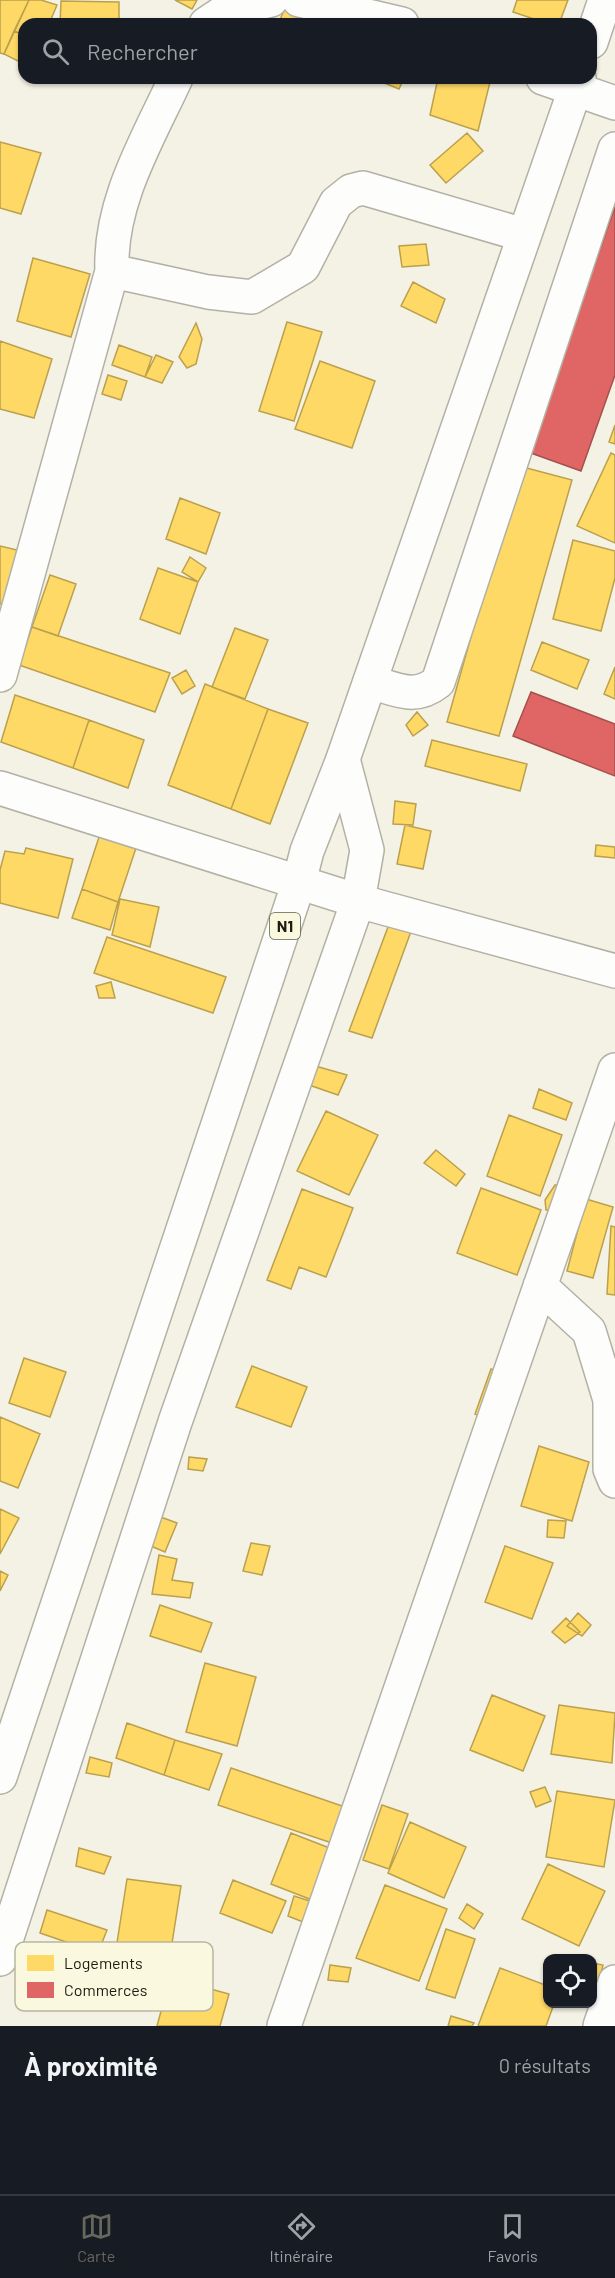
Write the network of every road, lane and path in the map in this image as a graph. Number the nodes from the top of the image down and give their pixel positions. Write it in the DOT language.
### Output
graph roads {
  1 [pos="214,0"];
  2 [pos="271,0"];
  3 [pos="299,0"];
  4 [pos="412,0"];
  5 [pos="605,0"];
  6 [pos="206,18"];
  7 [pos="214,18"];
  8 [pos="376,18"];
  9 [pos="415,18"];
  10 [pos="597,24"];
  11 [pos="173,84"];
  12 [pos="577,84"];
  13 [pos="615,103"];
  14 [pos="615,148"];
  15 [pos="524,235"];
  16 [pos="112,271"];
  17 [pos="0,675"];
  18 [pos="370,682"];
  19 [pos="343,759"];
  20 [pos="0,788"];
  21 [pos="299,882"];
  22 [pos="358,901"];
  23 [pos="615,971"];
  24 [pos="615,1070"];
  25 [pos="540,1286"];
  26 [pos="615,1481"];
  27 [pos="0,1777"];
  28 [pos="0,1959"];
  29 [pos="615,1982"];
  30 [pos="284,2026"];
  31 [pos="600,2026"];
  1 -- 6 [label="main road"];
  2 -- 7 [label="main road"];
  3 -- 8 [label="main road"];
  4 -- 9 [label="main road"];
  5 -- 10 [label="main road"];
  11 -- 16 [label="main road"];
  12 -- 13 [label="main road"];
  12 -- 15 [label="main road, N1"];
  14 -- 18 [label="main road"];
  15 -- 16 [label="main road"];
  15 -- 18 [label="main road, N1"];
  16 -- 17 [label="main road"];
  18 -- 19 [label="main road, N1"];
  19 -- 21 [label="main road, N1"];
  19 -- 22 [label="main road"];
  20 -- 21 [label="main road"];
  21 -- 22 [label="main road"];
  21 -- 27 [label="main road, N1"];
  22 -- 23 [label="main road"];
  22 -- 28 [label="main road"];
  24 -- 25 [label="main road"];
  25 -- 26 [label="main road"];
  25 -- 30 [label="main road"];
  29 -- 31 [label="main road"];
}
